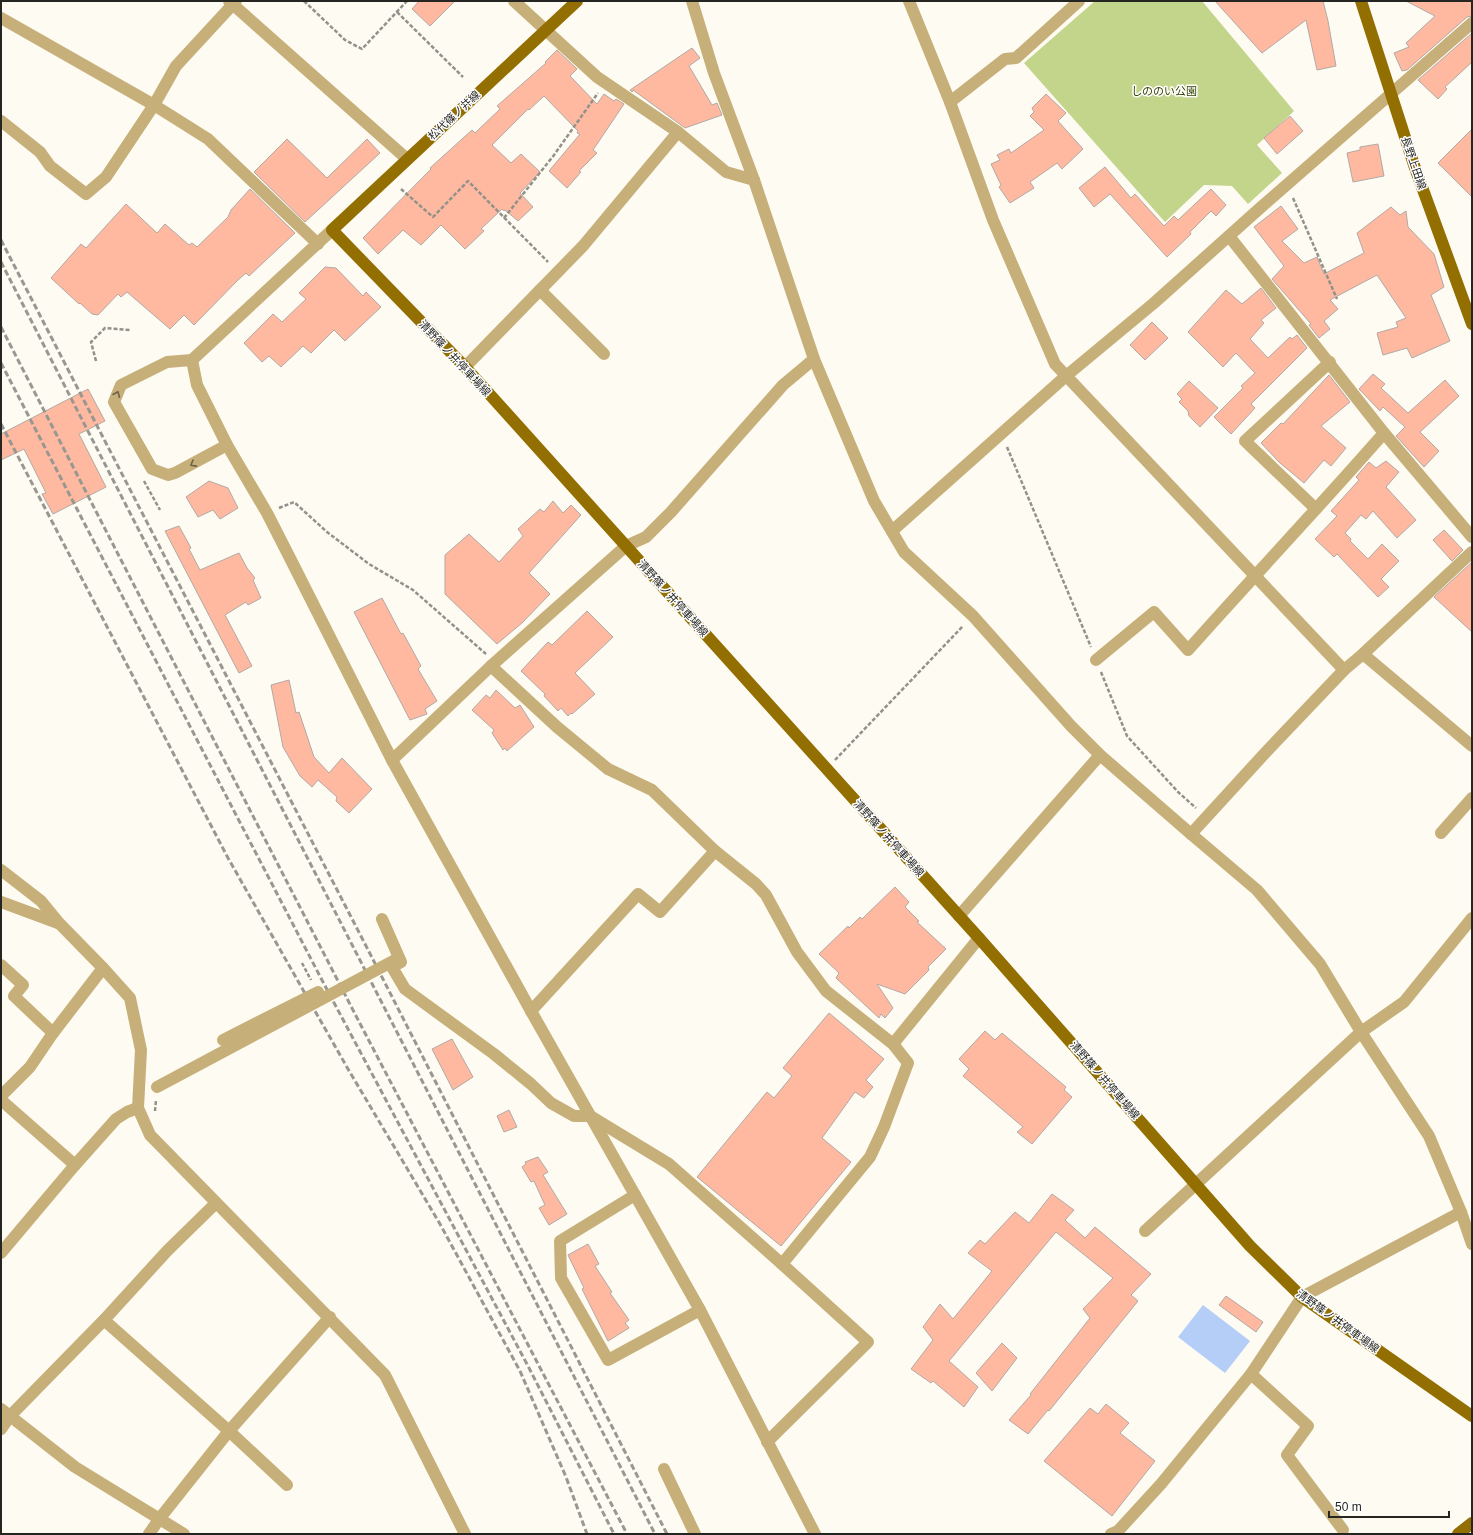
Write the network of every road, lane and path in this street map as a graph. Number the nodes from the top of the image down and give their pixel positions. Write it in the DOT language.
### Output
graph roads {
  1 [pos="304,1"];
  2 [pos="407,1"];
  3 [pos="514,1"];
  4 [pos="577,1"];
  5 [pos="692,1"];
  6 [pos="910,1"];
  7 [pos="1080,1"];
  8 [pos="1360,1"];
  9 [pos="233,2"];
  10 [pos="397,12"];
  11 [pos="1,18"];
  12 [pos="1472,23"];
  13 [pos="546,30"];
  14 [pos="463,78"];
  15 [pos="606,82"];
  16 [pos="1391,94"];
  17 [pos="950,102"];
  18 [pos="154,105"];
  19 [pos="1,121"];
  20 [pos="678,132"];
  21 [pos="407,159"];
  22 [pos="754,180"];
  23 [pos="1287,185"];
  24 [pos="401,189"];
  25 [pos="504,218"];
  26 [pos="332,230"];
  27 [pos="1229,236"];
  28 [pos="318,244"];
  29 [pos="558,272"];
  30 [pos="540,290"];
  31 [pos="1337,300"];
  32 [pos="1472,324"];
  33 [pos="130,330"];
  34 [pos="604,354"];
  35 [pos="814,359"];
  36 [pos="192,360"];
  37 [pos="96,361"];
  38 [pos="1330,362"];
  39 [pos="465,367"];
  40 [pos="1066,376"];
  41 [pos="1384,432"];
  42 [pos="1001,434"];
  43 [pos="227,445"];
  44 [pos="142,478"];
  45 [pos="1316,509"];
  46 [pos="160,510"];
  47 [pos="266,513"];
  48 [pos="892,531"];
  49 [pos="1472,537"];
  50 [pos="626,546"];
  51 [pos="1472,552"];
  52 [pos="1255,575"];
  53 [pos="973,616"];
  54 [pos="1363,654"];
  55 [pos="1096,660"];
  56 [pos="493,664"];
  57 [pos="1344,670"];
  58 [pos="1472,746"];
  59 [pos="1100,755"];
  60 [pos="392,760"];
  61 [pos="827,769"];
  62 [pos="1472,798"];
  63 [pos="1206,817"];
  64 [pos="1441,833"];
  65 [pos="1191,834"];
  66 [pos="715,851"];
  67 [pos="1,870"];
  68 [pos="1,902"];
  69 [pos="960,916"];
  70 [pos="1472,918"];
  71 [pos="382,919"];
  72 [pos="60,923"];
  73 [pos="980,938"];
  74 [pos="395,960"];
  75 [pos="302,963"];
  76 [pos="1,965"];
  77 [pos="103,968"];
  78 [pos="318,992"];
  79 [pos="531,1011"];
  80 [pos="53,1032"];
  81 [pos="1361,1032"];
  82 [pos="224,1040"];
  83 [pos="893,1044"];
  84 [pos="157,1087"];
  85 [pos="1,1096"];
  86 [pos="1,1100"];
  87 [pos="138,1108"];
  88 [pos="590,1116"];
  89 [pos="75,1165"];
  90 [pos="1196,1183"];
  91 [pos="635,1195"];
  92 [pos="216,1203"];
  93 [pos="1462,1212"];
  94 [pos="1145,1231"];
  95 [pos="1472,1244"];
  96 [pos="1,1253"];
  97 [pos="782,1264"];
  98 [pos="1302,1297"];
  99 [pos="700,1310"];
  100 [pos="330,1317"];
  101 [pos="104,1320"];
  102 [pos="1251,1374"];
  103 [pos="6,1413"];
  104 [pos="1472,1416"];
  105 [pos="1,1429"];
  106 [pos="229,1431"];
  107 [pos="767,1442"];
  108 [pos="664,1469"];
  109 [pos="287,1485"];
  110 [pos="160,1518"];
  111 [pos="1472,1523"];
  112 [pos="1343,1530"];
  113 [pos="149,1534"];
  114 [pos="184,1534"];
  115 [pos="465,1534"];
  116 [pos="695,1534"];
  117 [pos="815,1534"];
  118 [pos="1113,1534"];
  119 [pos="1458,1534"];
  1 -- 10 [label="path"];
  2 -- 10 [label="path"];
  3 -- 13 [label="street"];
  4 -- 13 [label="main road, 松代篠ノ井線"];
  5 -- 22 [label="street"];
  6 -- 17 [label="street"];
  7 -- 17 [label="street"];
  8 -- 16 [label="main road, 長野上田線"];
  9 -- 18 [label="street"];
  9 -- 21 [label="street"];
  10 -- 14 [label="path"];
  11 -- 18 [label="street"];
  12 -- 16 [label="street"];
  13 -- 15 [label="street"];
  13 -- 21 [label="main road, 松代篠ノ井線"];
  15 -- 20 [label="street"];
  15 -- 25 [label="path"];
  16 -- 23 [label="street"];
  16 -- 32 [label="main road, 長野上田線"];
  17 -- 40 [label="street"];
  18 -- 19 [label="street"];
  18 -- 28 [label="street"];
  20 -- 22 [label="street"];
  20 -- 29 [label="street"];
  21 -- 26 [label="main road, 松代篠ノ井線"];
  22 -- 35 [label="street"];
  23 -- 27 [label="street"];
  23 -- 31 [label="path"];
  24 -- 25 [label="path"];
  25 -- 29 [label="path"];
  26 -- 28 [label="street"];
  26 -- 39 [label="main road, 清野篠ノ井停車場線"];
  27 -- 38 [label="street"];
  27 -- 40 [label="street"];
  28 -- 36 [label="street"];
  29 -- 30 [label="street"];
  30 -- 34 [label="street"];
  30 -- 39 [label="street"];
  33 -- 37 [label="path"];
  35 -- 48 [label="street"];
  35 -- 50 [label="street"];
  36 -- 43 [label="street"];
  43 -- 36 [label="street, one-way"];
  38 -- 41 [label="street"];
  38 -- 45 [label="street"];
  39 -- 50 [label="main road, 清野篠ノ井停車場線"];
  40 -- 42 [label="street"];
  40 -- 52 [label="street"];
  41 -- 45 [label="street"];
  41 -- 49 [label="street"];
  42 -- 48 [label="street"];
  42 -- 55 [label="path"];
  43 -- 47 [label="street"];
  44 -- 46 [label="path"];
  45 -- 52 [label="street"];
  47 -- 56 [label="path"];
  47 -- 60 [label="street"];
  48 -- 53 [label="street"];
  50 -- 56 [label="street"];
  50 -- 61 [label="main road, 清野篠ノ井停車場線"];
  51 -- 54 [label="street"];
  52 -- 55 [label="street"];
  52 -- 57 [label="street"];
  53 -- 59 [label="street"];
  53 -- 61 [label="path"];
  54 -- 57 [label="street"];
  54 -- 58 [label="street"];
  55 -- 63 [label="path"];
  56 -- 60 [label="street"];
  56 -- 66 [label="street"];
  57 -- 63 [label="street"];
  59 -- 65 [label="street"];
  59 -- 69 [label="street"];
  60 -- 79 [label="street"];
  61 -- 69 [label="main road, 清野篠ノ井停車場線"];
  62 -- 64 [label="street"];
  63 -- 65 [label="street"];
  65 -- 81 [label="street"];
  66 -- 79 [label="street"];
  66 -- 83 [label="street"];
  67 -- 72 [label="street"];
  68 -- 72 [label="street"];
  69 -- 73 [label="main road, 清野篠ノ井停車場線"];
  70 -- 81 [label="street"];
  71 -- 88 [label="street"];
  72 -- 77 [label="street"];
  73 -- 83 [label="street"];
  73 -- 90 [label="main road, 清野篠ノ井停車場線"];
  74 -- 84 [label="street, bridge"];
  75 -- 78 [label="path"];
  76 -- 80 [label="street"];
  77 -- 80 [label="street"];
  77 -- 87 [label="street"];
  78 -- 82 [label="street, bridge"];
  79 -- 88 [label="street"];
  80 -- 85 [label="street"];
  81 -- 90 [label="street"];
  81 -- 93 [label="street"];
  83 -- 97 [label="street"];
  86 -- 89 [label="street"];
  87 -- 89 [label="street"];
  87 -- 92 [label="street"];
  88 -- 91 [label="street"];
  88 -- 97 [label="street"];
  89 -- 96 [label="street"];
  90 -- 94 [label="street"];
  90 -- 98 [label="main road, 清野篠ノ井停車場線"];
  91 -- 99 [label="street"];
  91 -- 99 [label="street"];
  92 -- 100 [label="street"];
  92 -- 101 [label="street"];
  93 -- 95 [label="street"];
  93 -- 98 [label="street"];
  97 -- 107 [label="street"];
  98 -- 102 [label="street"];
  98 -- 104 [label="main road, 清野篠ノ井停車場線"];
  99 -- 107 [label="street"];
  100 -- 106 [label="street"];
  100 -- 115 [label="street"];
  101 -- 103 [label="street"];
  101 -- 106 [label="street"];
  102 -- 112 [label="street"];
  102 -- 118 [label="street"];
  103 -- 105 [label="street"];
  103 -- 110 [label="street"];
  106 -- 109 [label="street"];
  106 -- 110 [label="street"];
  107 -- 117 [label="street"];
  108 -- 116 [label="street"];
  110 -- 113 [label="street"];
  110 -- 114 [label="street"];
  111 -- 119 [label="main road"];
}
